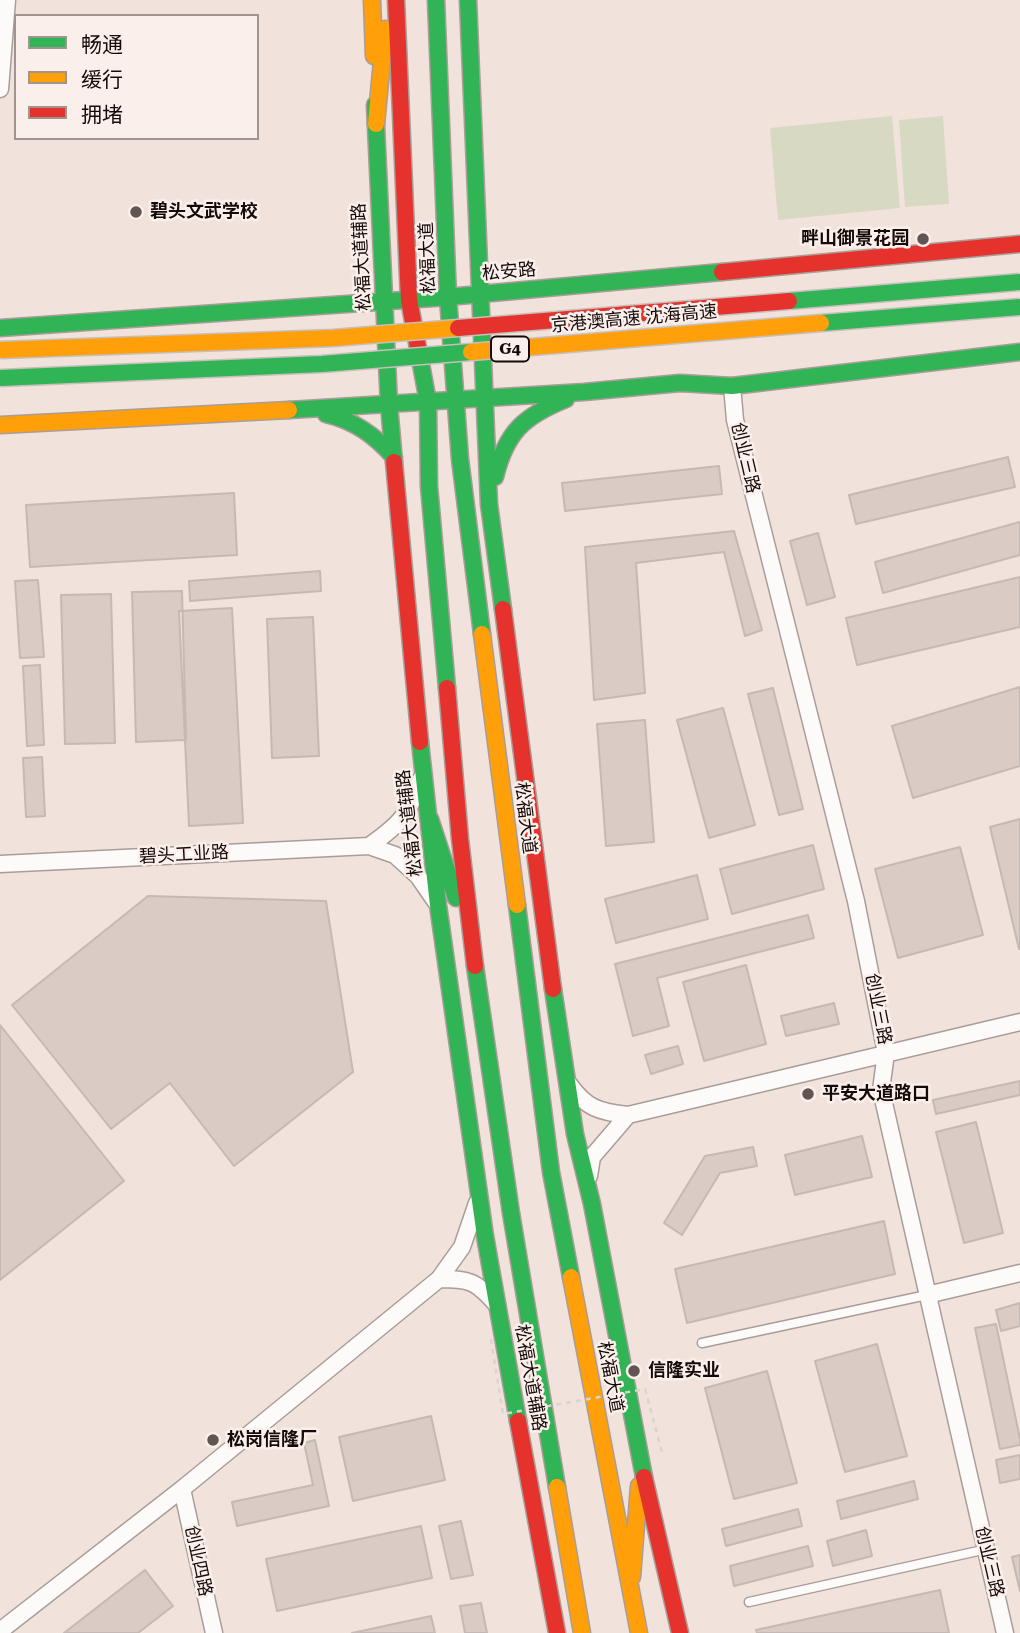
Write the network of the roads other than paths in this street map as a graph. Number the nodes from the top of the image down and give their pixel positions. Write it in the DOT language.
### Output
graph roads {
  1 [pos="7,0"];
  2 [pos="372,0"];
  3 [pos="387,0"];
  4 [pos="396,0"];
  5 [pos="436,0"];
  6 [pos="468,0"];
  7 [pos="0,89"];
  8 [pos="376,124"];
  9 [pos="1020,244"];
  10 [pos="1020,282"];
  11 [pos="481,294"];
  12 [pos="449,297"];
  13 [pos="409,300"];
  14 [pos="384,301"];
  15 [pos="1020,307"];
  16 [pos="0,327"];
  17 [pos="0,350"];
  18 [pos="1019,356"];
  19 [pos="0,378"];
  20 [pos="732,386"];
  21 [pos="584,392"];
  22 [pos="485,398"];
  23 [pos="457,400"];
  24 [pos="428,402"];
  25 [pos="388,405"];
  26 [pos="306,410"];
  27 [pos="0,425"];
  28 [pos="394,457"];
  29 [pos="489,504"];
  30 [pos="508,637"];
  31 [pos="486,668"];
  32 [pos="509,769"];
  33 [pos="423,775"];
  34 [pos="430,819"];
  35 [pos="369,846"];
  36 [pos="511,858"];
  37 [pos="0,864"];
  38 [pos="438,905"];
  39 [pos="543,920"];
  40 [pos="473,950"];
  41 [pos="1020,1022"];
  42 [pos="886,1054"];
  43 [pos="567,1082"];
  44 [pos="628,1115"];
  45 [pos="588,1185"];
  46 [pos="480,1194"];
  47 [pos="1020,1273"];
  48 [pos="439,1279"];
  49 [pos="927,1294"];
  50 [pos="498,1306"];
  51 [pos="702,1343"];
  52 [pos="641,1463"];
  53 [pos="182,1489"];
  54 [pos="532,1501"];
  55 [pos="986,1549"];
  56 [pos="631,1591"];
  57 [pos="749,1602"];
  58 [pos="577,1609"];
  59 [pos="0,1631"];
  60 [pos="214,1633"];
  61 [pos="557,1633"];
  62 [pos="582,1633"];
  63 [pos="639,1633"];
  64 [pos="680,1633"];
  65 [pos="1005,1633"];
  1 -- 7 [label="street"];
  2 -- 8 [label="main road, 松福大道辅路"];
  3 -- 8 [label="main road"];
  4 -- 13 [label="main road, 松福大道"];
  5 -- 12 [label="main road, 松福大道"];
  6 -- 11 [label="main road"];
  8 -- 14 [label="main road, 松福大道辅路"];
  9 -- 11 [label="main road, 松安路"];
  10 -- 17 [label="main road, 京港澳高速 沈海高速 / G4, bridge"];
  11 -- 12 [label="main road, 松安路"];
  11 -- 22 [label="main road"];
  12 -- 13 [label="main road, 松安路"];
  12 -- 23 [label="main road, 松福大道"];
  13 -- 14 [label="main road, 松安路"];
  13 -- 24 [label="main road, 松福大道"];
  14 -- 16 [label="main road, 松安路"];
  14 -- 25 [label="main road, 松福大道辅路"];
  15 -- 19 [label="main road, 京港澳高速 沈海高速 / G4, bridge"];
  18 -- 20 [label="main road"];
  20 -- 21 [label="main road"];
  20 -- 42 [label="street, 创业三路"];
  21 -- 22 [label="main road"];
  21 -- 29 [label="main road"];
  22 -- 23 [label="main road"];
  22 -- 29 [label="main road"];
  23 -- 24 [label="main road"];
  23 -- 31 [label="main road, 松福大道"];
  24 -- 25 [label="main road"];
  24 -- 40 [label="main road, 松福大道"];
  25 -- 26 [label="main road"];
  25 -- 28 [label="main road, 松福大道辅路"];
  26 -- 27 [label="main road"];
  26 -- 28 [label="main road"];
  28 -- 33 [label="main road, 松福大道辅路"];
  29 -- 30 [label="main road"];
  30 -- 32 [label="main road"];
  30 -- 39 [label="main road"];
  31 -- 32 [label="main road"];
  31 -- 36 [label="main road, 松福大道"];
  32 -- 36 [label="main road"];
  32 -- 39 [label="main road"];
  33 -- 34 [label="main road, 松福大道辅路"];
  33 -- 35 [label="street"];
  34 -- 38 [label="main road, 松福大道辅路"];
  34 -- 40 [label="main road"];
  35 -- 37 [label="street, 碧头工业路"];
  35 -- 38 [label="street"];
  36 -- 56 [label="main road, 松福大道"];
  38 -- 46 [label="main road, 松福大道辅路"];
  39 -- 43 [label="main road"];
  40 -- 58 [label="main road, 松福大道"];
  41 -- 42 [label="street"];
  42 -- 44 [label="street"];
  42 -- 49 [label="street, 创业三路"];
  43 -- 44 [label="street"];
  43 -- 45 [label="main road"];
  44 -- 45 [label="street"];
  45 -- 52 [label="main road"];
  46 -- 48 [label="street"];
  46 -- 50 [label="main road, 松福大道辅路"];
  47 -- 49 [label="street"];
  48 -- 50 [label="street"];
  48 -- 53 [label="street"];
  49 -- 51 [label="lane"];
  49 -- 55 [label="street, 创业三路"];
  50 -- 54 [label="main road, 松福大道辅路"];
  52 -- 56 [label="main road"];
  52 -- 64 [label="main road"];
  53 -- 59 [label="street"];
  53 -- 60 [label="street, 创业四路"];
  54 -- 58 [label="main road"];
  54 -- 61 [label="main road, 松福大道辅路"];
  55 -- 57 [label="lane"];
  55 -- 65 [label="street, 创业三路"];
  56 -- 63 [label="main road, 松福大道"];
  58 -- 62 [label="main road, 松福大道"];
}
